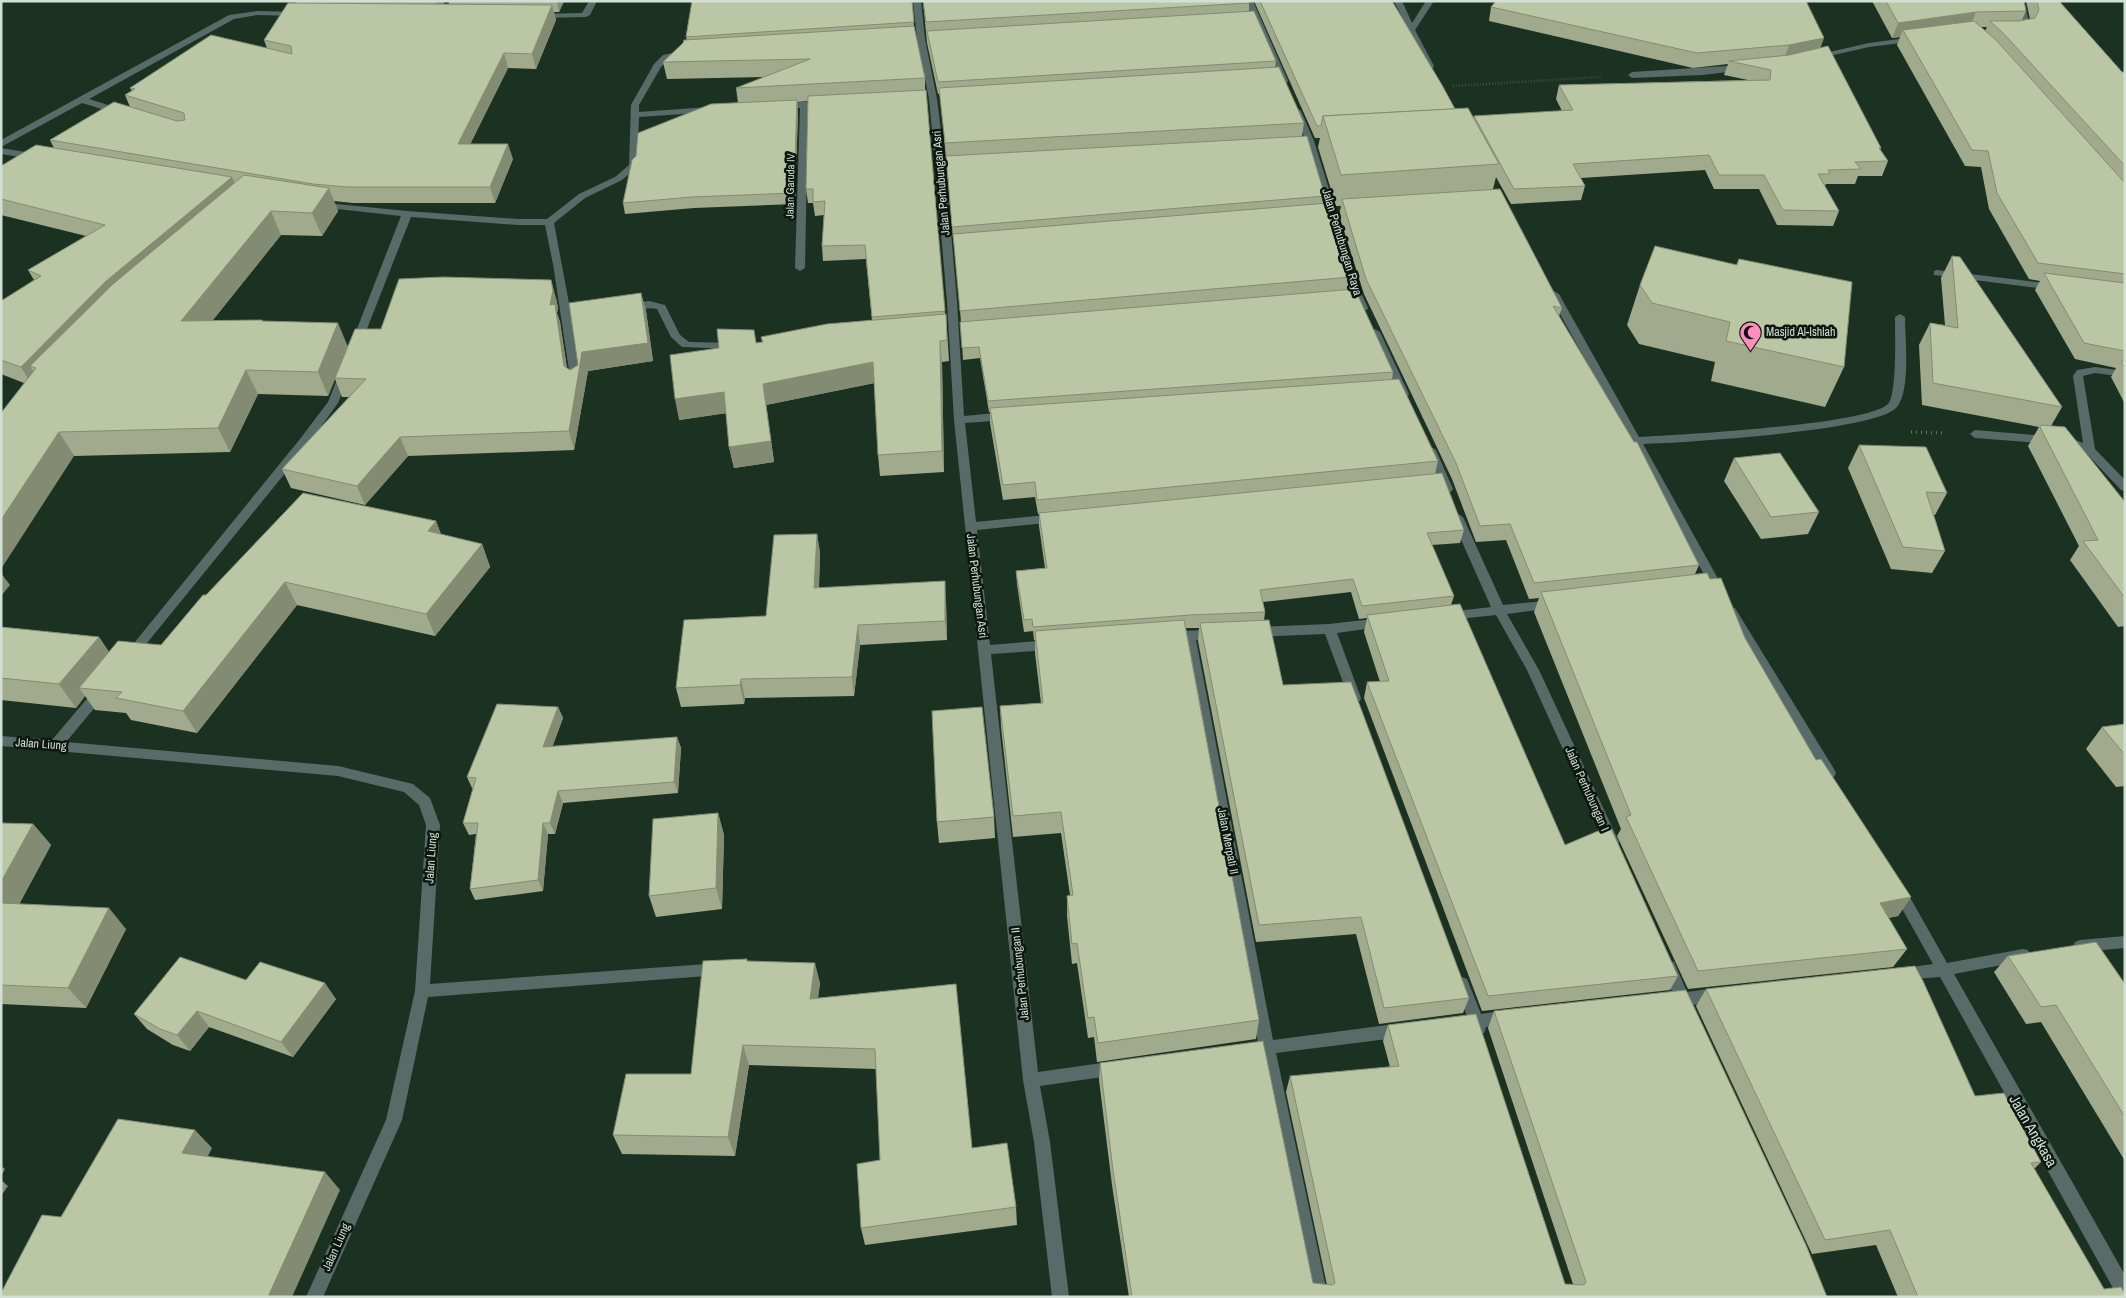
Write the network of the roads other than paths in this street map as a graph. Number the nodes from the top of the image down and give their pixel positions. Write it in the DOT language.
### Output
graph roads {
  1 [pos="268,1"];
  2 [pos="593,1"];
  3 [pos="917,1"];
  4 [pos="1249,1"];
  5 [pos="1398,1"];
  6 [pos="1430,1"];
  7 [pos="2020,1"];
  8 [pos="257,13"];
  9 [pos="306,14"];
  10 [pos="528,16"];
  11 [pos="1411,30"];
  12 [pos="2012,32"];
  13 [pos="1924,37"];
  14 [pos="190,39"];
  15 [pos="209,44"];
  16 [pos="699,51"];
  17 [pos="1802,59"];
  18 [pos="1747,67"];
  19 [pos="1632,75"];
  20 [pos="1441,87"];
  21 [pos="82,100"];
  22 [pos="833,104"];
  23 [pos="804,105"];
  24 [pos="774,107"];
  25 [pos="714,110"];
  26 [pos="130,115"];
  27 [pos="634,115"];
  28 [pos="1,144"];
  29 [pos="1,151"];
  30 [pos="49,159"];
  31 [pos="309,202"];
  32 [pos="406,214"];
  33 [pos="549,222"];
  34 [pos="800,268"];
  35 [pos="1937,273"];
  36 [pos="1549,286"];
  37 [pos="2066,288"];
  38 [pos="621,309"];
  39 [pos="594,313"];
  40 [pos="1900,317"];
  41 [pos="567,318"];
  42 [pos="749,346"];
  43 [pos="2125,374"];
  44 [pos="576,384"];
  45 [pos="1409,404"];
  46 [pos="1018,415"];
  47 [pos="959,420"];
  48 [pos="1975,434"];
  49 [pos="1424,438"];
  50 [pos="1635,441"];
  51 [pos="2090,450"];
  52 [pos="2125,487"];
  53 [pos="1069,517"];
  54 [pos="970,527"];
  55 [pos="1568,602"];
  56 [pos="1500,610"];
  57 [pos="1433,618"];
  58 [pos="1395,622"];
  59 [pos="1329,629"];
  60 [pos="1245,633"];
  61 [pos="1226,634"];
  62 [pos="1189,635"];
  63 [pos="1160,637"];
  64 [pos="1063,644"];
  65 [pos="985,650"];
  66 [pos="125,662"];
  67 [pos="106,685"];
  68 [pos="1361,713"];
  69 [pos="1,741"];
  70 [pos="56,745"];
  71 [pos="1834,781"];
  72 [pos="1618,857"];
  73 [pos="1890,876"];
  74 [pos="2125,942"];
  75 [pos="2068,947"];
  76 [pos="2039,952"];
  77 [pos="1663,955"];
  78 [pos="707,970"];
  79 [pos="1942,970"];
  80 [pos="1459,974"];
  81 [pos="1885,976"];
  82 [pos="422,991"];
  83 [pos="1731,994"];
  84 [pos="1683,999"];
  85 [pos="1663,1001"];
  86 [pos="1517,1016"];
  87 [pos="1691,1017"];
  88 [pos="1476,1021"];
  89 [pos="1448,1024"];
  90 [pos="1420,1028"];
  91 [pos="1482,1039"];
  92 [pos="1267,1047"];
  93 [pos="1228,1052"];
  94 [pos="1130,1066"];
  95 [pos="1032,1080"];
  96 [pos="2125,1292"];
  97 [pos="314,1297"];
  98 [pos="1061,1297"];
  99 [pos="1320,1297"];
  1 -- 8 [label="street"];
  2 -- 10 [label="street"];
  3 -- 47 [label="street, Jalan Perhubungan Asri"];
  4 -- 45 [label="street, Jalan Perhubungan Raya"];
  5 -- 11 [label="street"];
  6 -- 11 [label="street"];
  7 -- 12 [label="street"];
  8 -- 9 [label="street"];
  8 -- 14 [label="street"];
  11 -- 20 [label="street"];
  13 -- 17 [label="street"];
  14 -- 15 [label="street"];
  14 -- 21 [label="street"];
  16 -- 27 [label="street"];
  18 -- 19 [label="street"];
  21 -- 26 [label="street"];
  21 -- 28 [label="street"];
  22 -- 23 [label="street"];
  23 -- 24 [label="street"];
  23 -- 34 [label="street, Jalan Garuda IV"];
  25 -- 27 [label="street"];
  27 -- 33 [label="street"];
  29 -- 30 [label="street"];
  31 -- 32 [label="street"];
  32 -- 33 [label="street"];
  32 -- 66 [label="street"];
  33 -- 41 [label="street"];
  35 -- 37 [label="street"];
  36 -- 50 [label="street"];
  38 -- 42 [label="street"];
  39 -- 41 [label="street"];
  40 -- 50 [label="street"];
  41 -- 44 [label="street"];
  43 -- 51 [label="street"];
  46 -- 47 [label="street"];
  47 -- 54 [label="street, Jalan Perhubungan Asri"];
  48 -- 51 [label="street"];
  49 -- 56 [label="street"];
  50 -- 71 [label="street"];
  51 -- 52 [label="street"];
  53 -- 54 [label="street"];
  54 -- 65 [label="street, Jalan Perhubungan Asri"];
  55 -- 56 [label="street"];
  56 -- 57 [label="street"];
  56 -- 72 [label="street, Jalan Perhubungan I"];
  58 -- 59 [label="street"];
  59 -- 60 [label="street"];
  59 -- 68 [label="street"];
  61 -- 62 [label="street"];
  62 -- 63 [label="street"];
  62 -- 92 [label="street, Jalan Merpati II"];
  64 -- 65 [label="street, Jalan Perhubungan Asri"];
  65 -- 95 [label="street, Jalan Perhubungan II"];
  67 -- 70 [label="street"];
  69 -- 70 [label="street, Jalan Liung"];
  70 -- 82 [label="street, Jalan Liung"];
  73 -- 79 [label="street, Jalan Angkasa"];
  74 -- 75 [label="street"];
  76 -- 79 [label="street"];
  77 -- 84 [label="street"];
  78 -- 82 [label="street"];
  79 -- 81 [label="street"];
  79 -- 96 [label="street, Jalan Angkasa"];
  80 -- 88 [label="street"];
  82 -- 97 [label="street, Jalan Liung"];
  83 -- 84 [label="street"];
  84 -- 85 [label="street"];
  84 -- 87 [label="street"];
  86 -- 88 [label="street"];
  88 -- 89 [label="street"];
  88 -- 91 [label="street"];
  90 -- 92 [label="street"];
  92 -- 93 [label="street"];
  92 -- 99 [label="street, Jalan Merpati II"];
  94 -- 95 [label="street"];
  95 -- 98 [label="street, Jalan Perhubungan II"];
}
